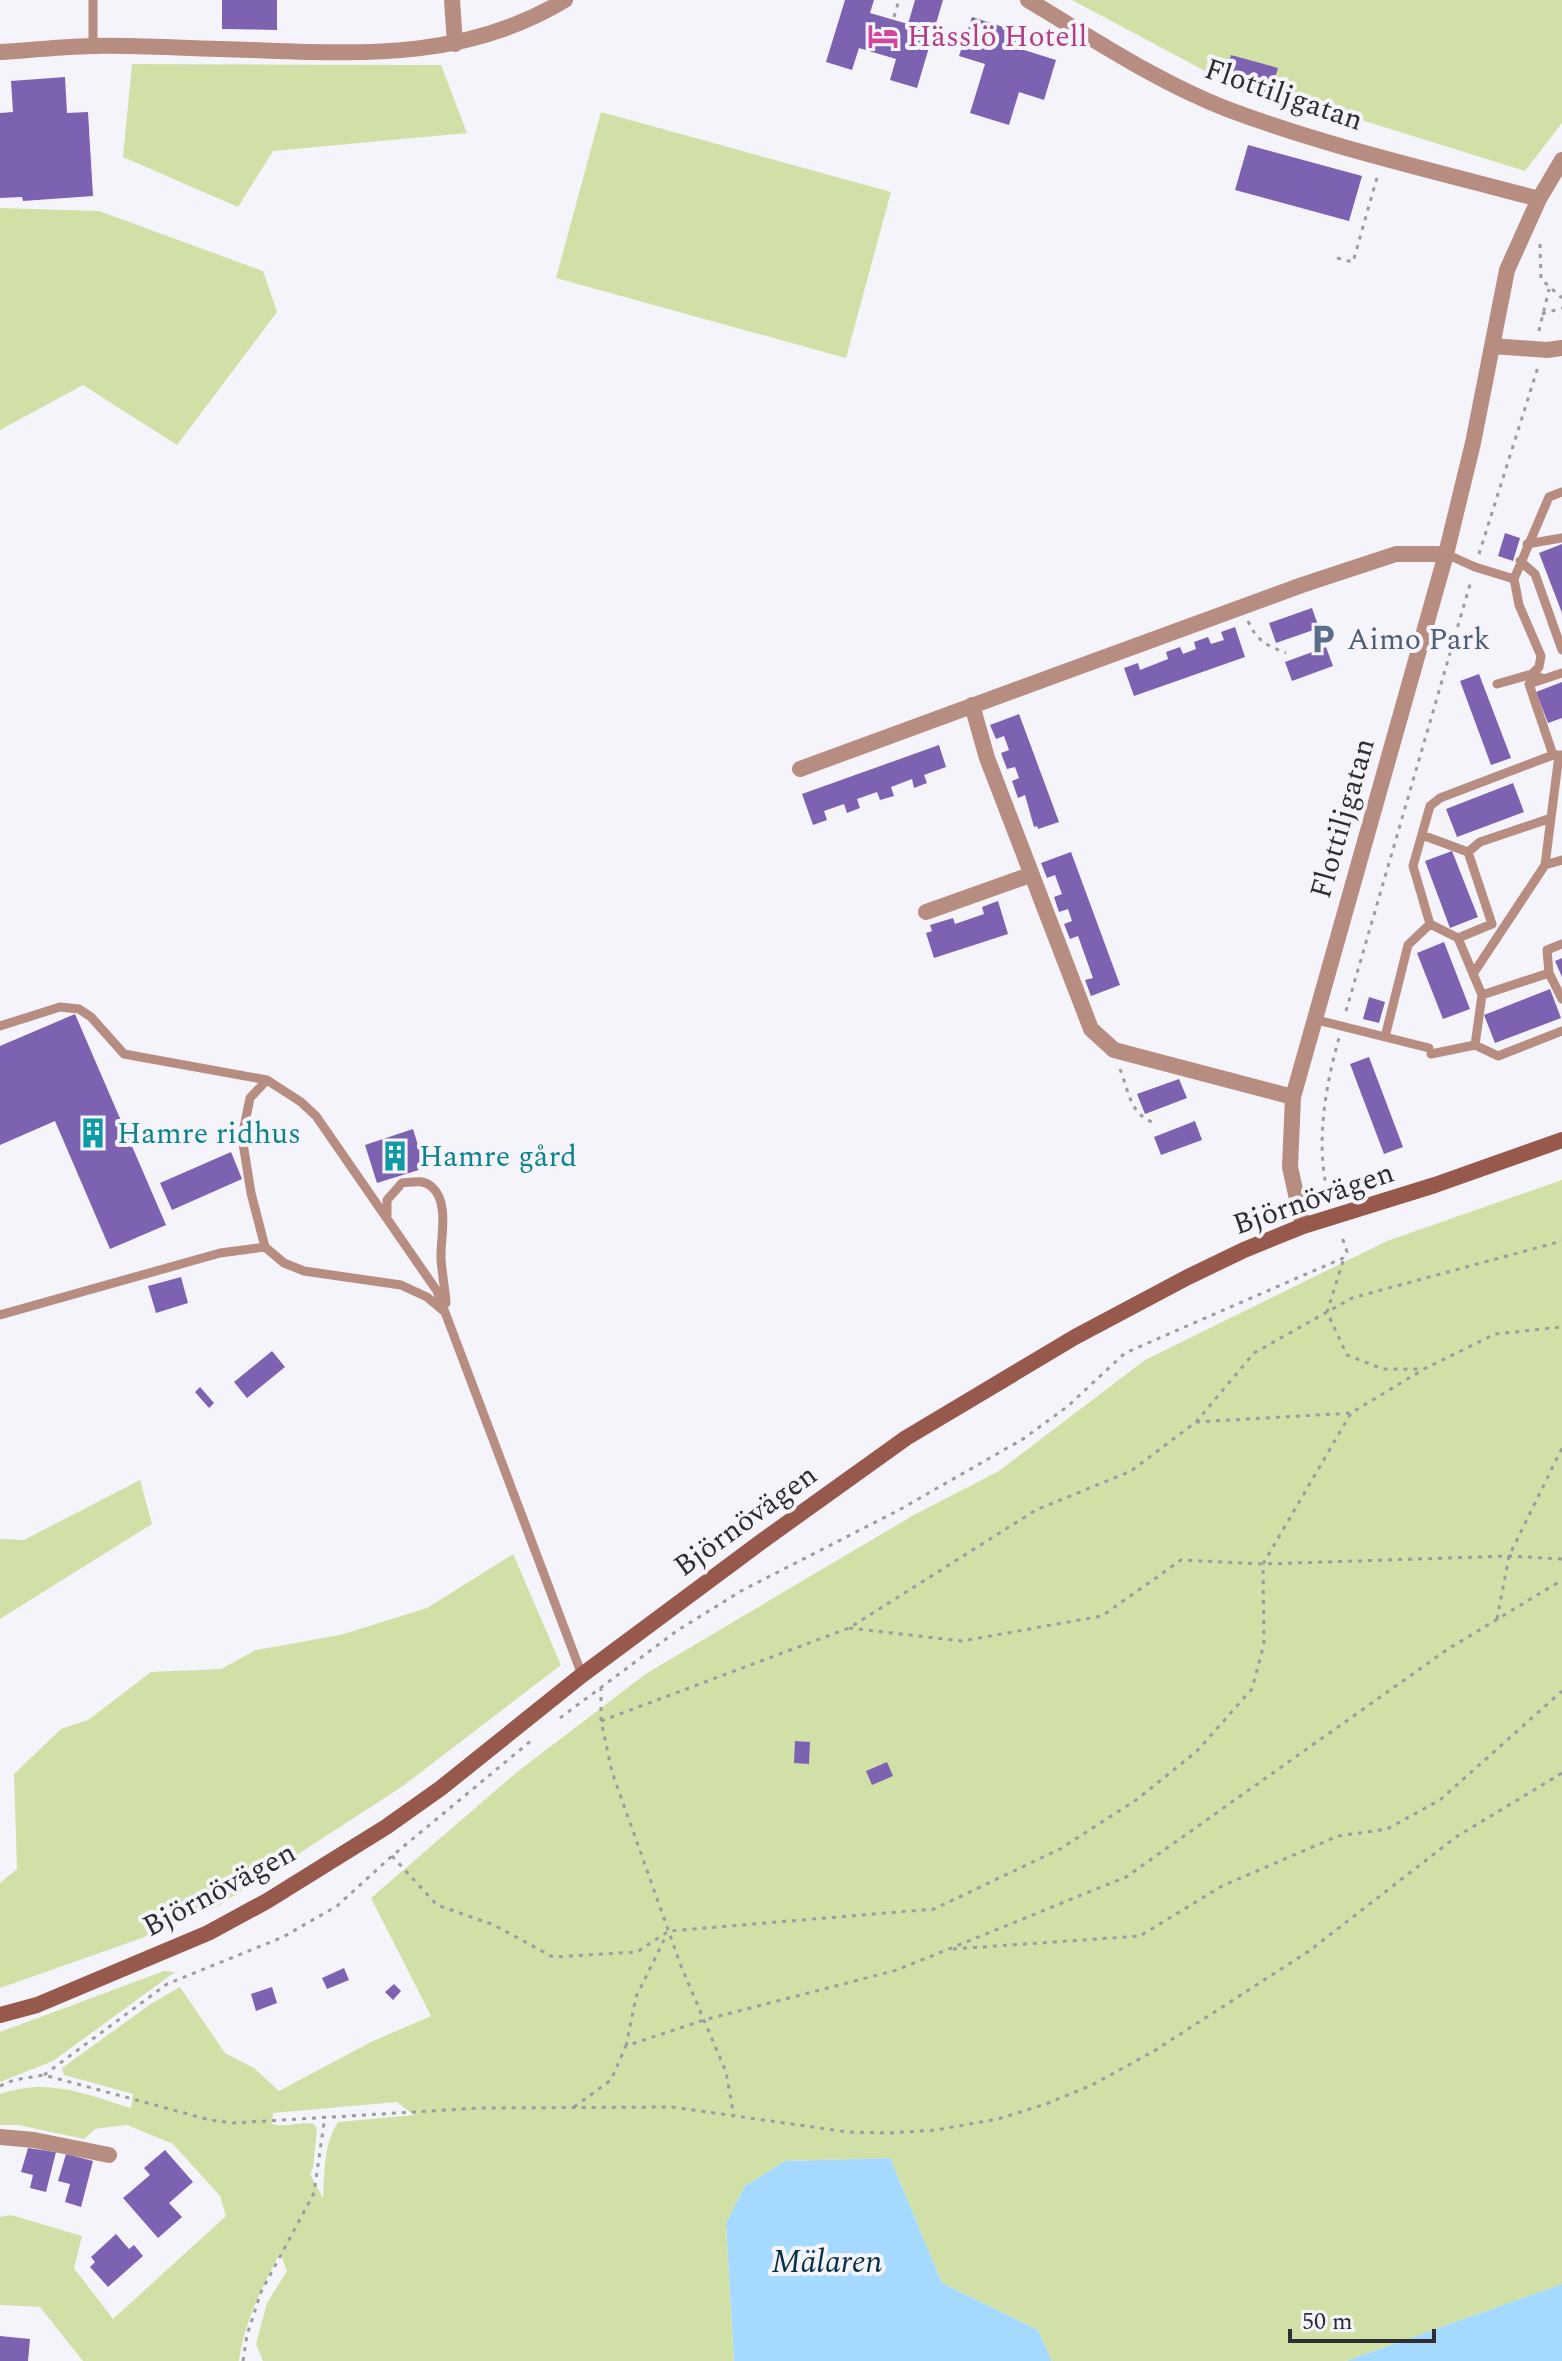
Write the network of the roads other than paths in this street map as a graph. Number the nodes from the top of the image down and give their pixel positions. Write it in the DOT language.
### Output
graph roads {
  1 [pos="93,0"];
  2 [pos="452,0"];
  3 [pos="565,0"];
  4 [pos="1028,0"];
  5 [pos="455,44"];
  6 [pos="93,46"];
  7 [pos="0,52"];
  8 [pos="1562,160"];
  9 [pos="1539,199"];
  10 [pos="1492,346"];
  11 [pos="1562,348"];
  12 [pos="1562,492"];
  13 [pos="1562,538"];
  14 [pos="1527,544"];
  15 [pos="1446,554"];
  16 [pos="1520,561"];
  17 [pos="1514,579"];
  18 [pos="1559,630"];
  19 [pos="1562,650"];
  20 [pos="1562,673"];
  21 [pos="1532,674"];
  22 [pos="1544,679"];
  23 [pos="1497,684"];
  24 [pos="972,705"];
  25 [pos="1558,755"];
  26 [pos="800,769"];
  27 [pos="1555,789"];
  28 [pos="1562,807"];
  29 [pos="1551,818"];
  30 [pos="1422,835"];
  31 [pos="1468,852"];
  32 [pos="1562,860"];
  33 [pos="1545,865"];
  34 [pos="1030,875"];
  35 [pos="926,912"];
  36 [pos="1430,924"];
  37 [pos="1492,924"];
  38 [pos="1502,930"];
  39 [pos="1458,938"];
  40 [pos="1562,944"];
  41 [pos="1549,973"];
  42 [pos="1473,974"];
  43 [pos="1482,995"];
  44 [pos="1562,999"];
  45 [pos="1313,1019"];
  46 [pos="0,1026"];
  47 [pos="1562,1031"];
  48 [pos="1385,1037"];
  49 [pos="1475,1045"];
  50 [pos="267,1080"];
  51 [pos="1293,1097"];
  52 [pos="1562,1140"];
  53 [pos="387,1216"];
  54 [pos="1303,1226"];
  55 [pos="265,1247"];
  56 [pos="448,1314"];
  57 [pos="0,1315"];
  58 [pos="582,1675"];
  59 [pos="0,2015"];
  60 [pos="0,2137"];
  61 [pos="109,2155"];
  1 -- 6 [label="lane"];
  2 -- 5 [label="street"];
  3 -- 5 [label="street"];
  4 -- 9 [label="street, Flottiljgatan"];
  5 -- 6 [label="street"];
  6 -- 7 [label="street"];
  8 -- 9 [label="street, Flottiljgatan"];
  9 -- 10 [label="street, Flottiljgatan"];
  10 -- 11 [label="street"];
  10 -- 15 [label="street, Flottiljgatan"];
  12 -- 14 [label="lane"];
  13 -- 14 [label="lane"];
  14 -- 16 [label="lane"];
  15 -- 17 [label="lane"];
  15 -- 24 [label="street"];
  15 -- 45 [label="street, Flottiljgatan"];
  16 -- 17 [label="lane"];
  16 -- 18 [label="lane"];
  17 -- 21 [label="lane"];
  18 -- 19 [label="lane"];
  20 -- 22 [label="lane"];
  21 -- 22 [label="lane"];
  21 -- 23 [label="lane"];
  22 -- 25 [label="lane"];
  24 -- 26 [label="street"];
  24 -- 34 [label="street"];
  25 -- 27 [label="lane"];
  25 -- 30 [label="lane"];
  27 -- 28 [label="lane"];
  27 -- 29 [label="lane"];
  29 -- 31 [label="lane"];
  29 -- 33 [label="lane"];
  30 -- 31 [label="lane"];
  30 -- 36 [label="lane"];
  31 -- 37 [label="lane"];
  32 -- 33 [label="lane"];
  33 -- 38 [label="lane"];
  34 -- 35 [label="street"];
  34 -- 51 [label="street"];
  36 -- 39 [label="lane"];
  36 -- 48 [label="lane"];
  37 -- 38 [label="lane"];
  37 -- 39 [label="lane"];
  38 -- 42 [label="lane"];
  39 -- 42 [label="lane"];
  40 -- 41 [label="lane"];
  41 -- 43 [label="lane"];
  41 -- 44 [label="lane"];
  42 -- 43 [label="lane"];
  43 -- 49 [label="lane"];
  45 -- 48 [label="lane"];
  45 -- 51 [label="street, Flottiljgatan"];
  46 -- 50 [label="lane"];
  47 -- 49 [label="lane"];
  48 -- 49 [label="lane"];
  50 -- 53 [label="lane"];
  50 -- 55 [label="lane"];
  51 -- 54 [label="street, Flottiljgatan"];
  52 -- 54 [label="main road, Björnövägen"];
  53 -- 56 [label="lane"];
  53 -- 56 [label="lane"];
  54 -- 58 [label="main road, Björnövägen"];
  55 -- 56 [label="lane"];
  55 -- 57 [label="lane"];
  56 -- 58 [label="lane"];
  58 -- 59 [label="main road, Björnövägen"];
  60 -- 61 [label="street"];
}
